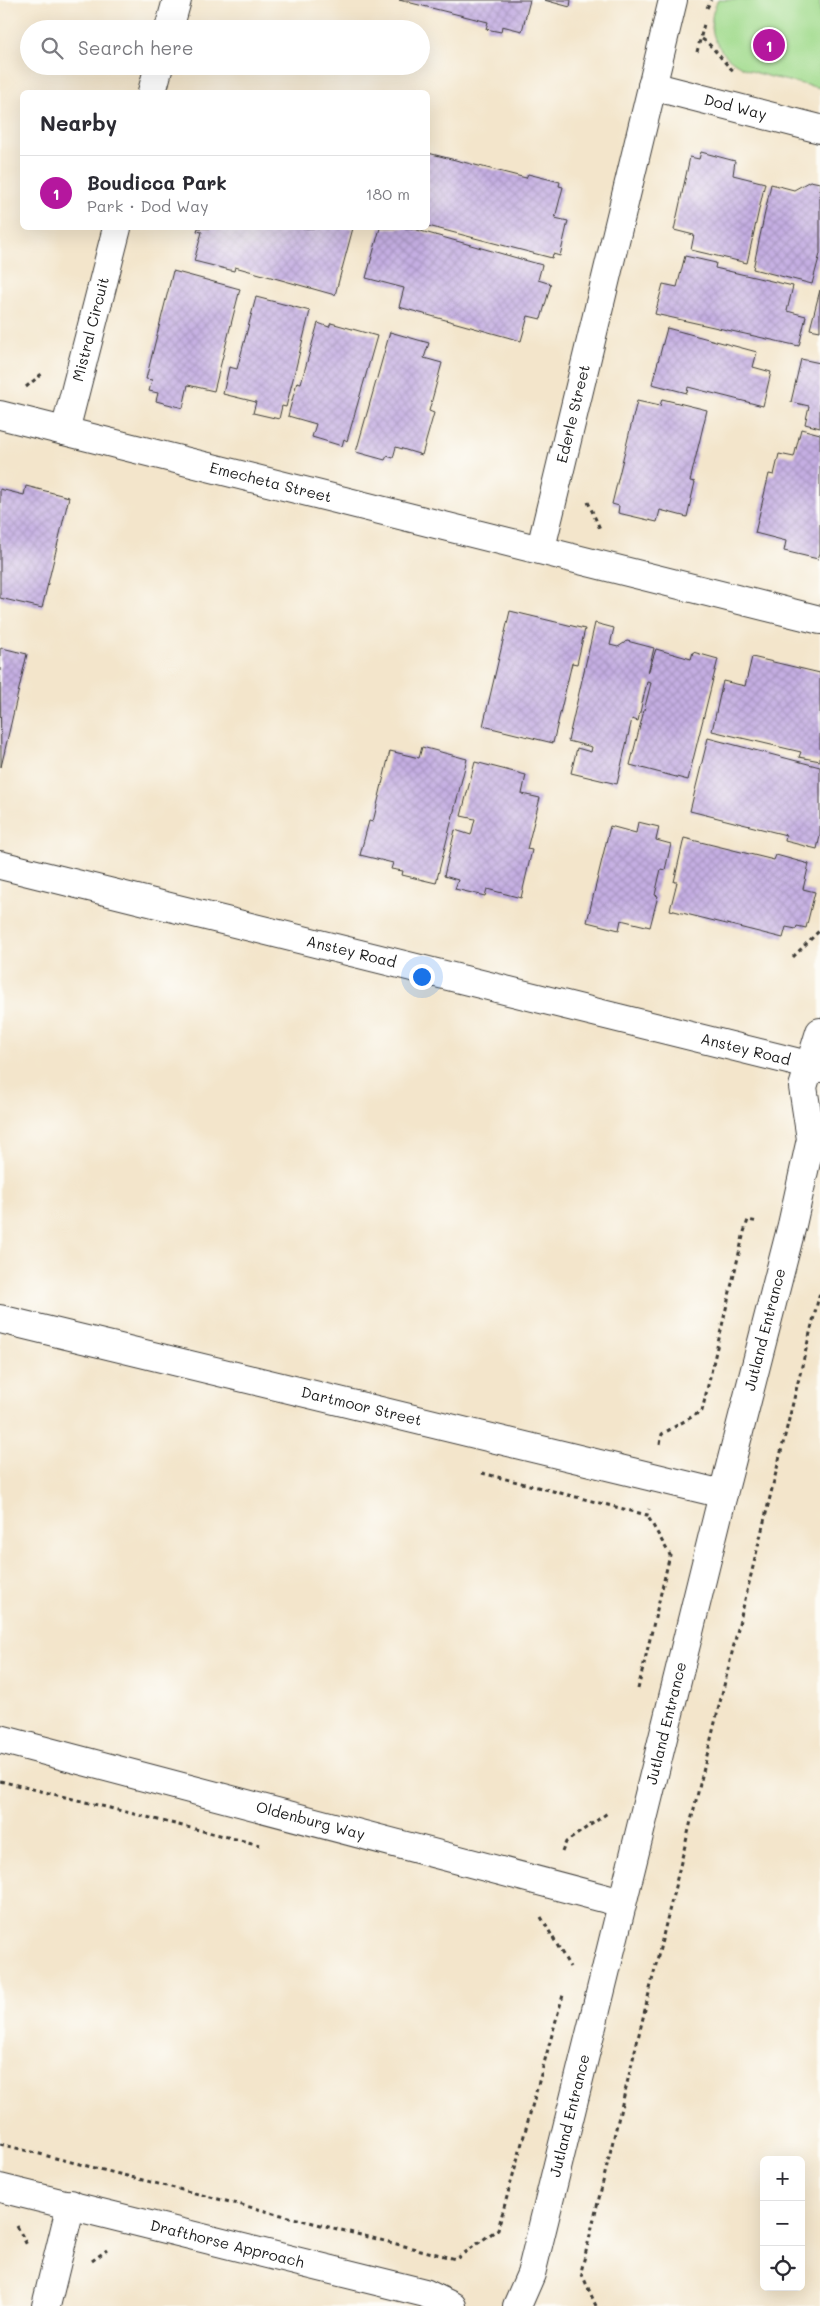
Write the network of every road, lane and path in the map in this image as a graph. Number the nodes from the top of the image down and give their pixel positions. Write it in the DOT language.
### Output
graph roads {
  1 [pos="177,0"];
  2 [pos="673,0"];
  3 [pos="711,0"];
  4 [pos="171,20"];
  5 [pos="702,39"];
  6 [pos="741,74"];
  7 [pos="157,75"];
  8 [pos="652,86"];
  9 [pos="153,90"];
  10 [pos="683,94"];
  11 [pos="820,129"];
  12 [pos="116,230"];
  13 [pos="0,415"];
  14 [pos="65,430"];
  15 [pos="590,494"];
  16 [pos="610,533"];
  17 [pos="540,548"];
  18 [pos="820,620"];
  19 [pos="0,865"];
  20 [pos="820,930"];
  21 [pos="793,957"];
  22 [pos="820,1032"];
  23 [pos="815,1067"];
  24 [pos="816,1135"];
  25 [pos="820,1292"];
  26 [pos="0,1319"];
  27 [pos="723,1494"];
  28 [pos="647,1515"];
  29 [pos="636,1699"];
  30 [pos="0,1739"];
  31 [pos="0,1781"];
  32 [pos="610,1805"];
  33 [pos="270,1847"];
  34 [pos="549,1886"];
  35 [pos="622,1903"];
  36 [pos="568,1975"];
  37 [pos="563,1994"];
  38 [pos="0,2144"];
  39 [pos="0,2188"];
  40 [pos="71,2204"];
  41 [pos="46,2306"];
  42 [pos="452,2306"];
  43 [pos="517,2306"];
  44 [pos="596,2306"];
  1 -- 4 [label="street"];
  2 -- 8 [label="street, Ederle Street"];
  3 -- 5 [label="path"];
  5 -- 6 [label="path"];
  5 -- 10 [label="path"];
  7 -- 9 [label="street"];
  8 -- 10 [label="street, Dod Way"];
  8 -- 17 [label="street, Ederle Street"];
  10 -- 11 [label="street, Dod Way"];
  12 -- 14 [label="street, Mistral Circuit"];
  13 -- 14 [label="street, Emecheta Street"];
  14 -- 17 [label="street, Emecheta Street"];
  15 -- 16 [label="path"];
  17 -- 18 [label="street"];
  19 -- 23 [label="street, Anstey Road"];
  20 -- 21 [label="path"];
  22 -- 23 [label="street, Jutland Entrance"];
  23 -- 24 [label="street, Jutland Entrance"];
  24 -- 27 [label="street, Jutland Entrance"];
  25 -- 44 [label="path"];
  26 -- 27 [label="street, Dartmoor Street"];
  27 -- 35 [label="street, Jutland Entrance"];
  28 -- 29 [label="path"];
  30 -- 34 [label="street, Oldenburg Way"];
  31 -- 33 [label="path"];
  32 -- 34 [label="path"];
  34 -- 35 [label="street, Oldenburg Way"];
  34 -- 36 [label="path"];
  35 -- 43 [label="street, Jutland Entrance"];
  37 -- 38 [label="path"];
  39 -- 40 [label="street, Drafthorse Approach"];
  40 -- 41 [label="street"];
  40 -- 42 [label="street, Drafthorse Approach"];
}
